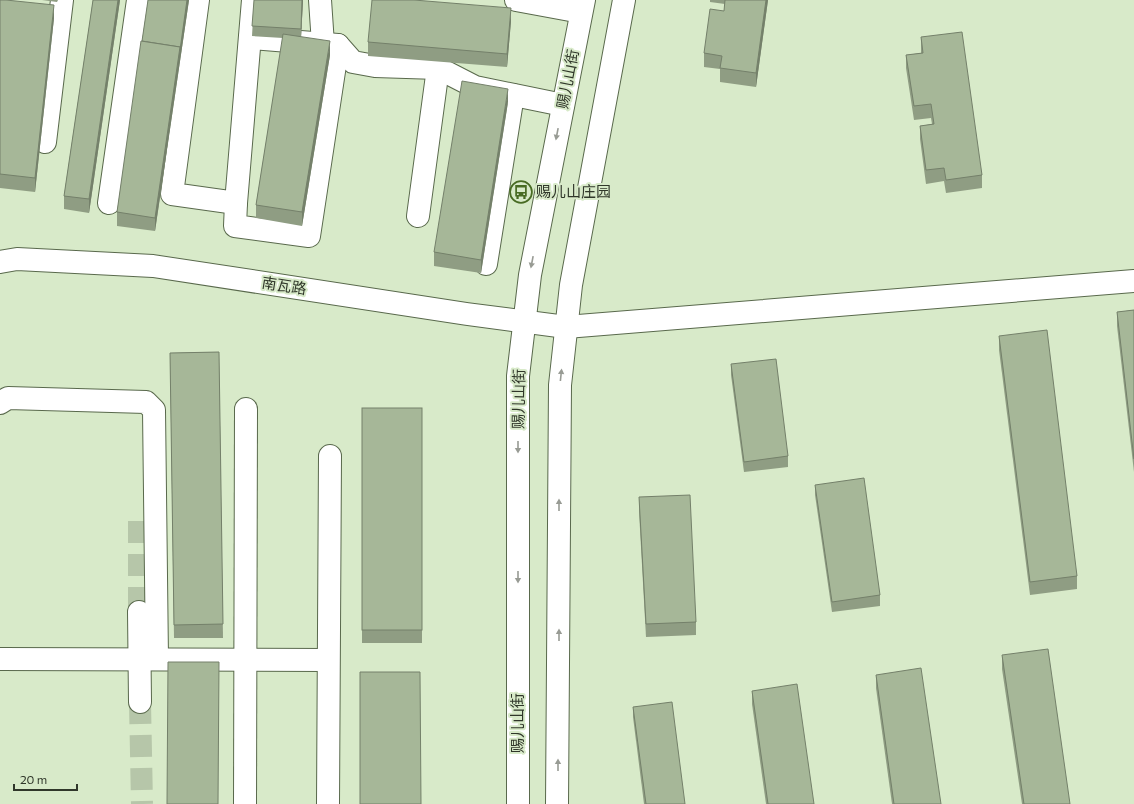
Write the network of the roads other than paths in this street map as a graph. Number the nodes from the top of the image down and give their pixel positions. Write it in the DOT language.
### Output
graph roads {
  1 [pos="138,0"];
  2 [pos="198,0"];
  3 [pos="253,0"];
  4 [pos="320,0"];
  5 [pos="516,0"];
  6 [pos="624,0"];
  7 [pos="62,6"];
  8 [pos="582,6"];
  9 [pos="38,10"];
  10 [pos="250,38"];
  11 [pos="330,44"];
  12 [pos="438,68"];
  13 [pos="514,95"];
  14 [pos="563,105"];
  15 [pos="45,142"];
  16 [pos="109,203"];
  17 [pos="236,203"];
  18 [pos="418,216"];
  19 [pos="0,262"];
  20 [pos="486,264"];
  21 [pos="1134,280"];
  22 [pos="524,322"];
  23 [pos="566,328"];
  24 [pos="0,403"];
  25 [pos="246,409"];
  26 [pos="330,456"];
  27 [pos="139,612"];
  28 [pos="0,659"];
  29 [pos="148,659"];
  30 [pos="244,660"];
  31 [pos="328,660"];
  32 [pos="140,702"];
  33 [pos="245,804"];
  34 [pos="328,804"];
  35 [pos="518,804"];
  36 [pos="557,804"];
  1 -- 16 [label="street"];
  2 -- 17 [label="street"];
  3 -- 10 [label="street"];
  4 -- 11 [label="street"];
  5 -- 8 [label="street"];
  6 -- 23 [label="street"];
  7 -- 9 [label="street"];
  7 -- 15 [label="street"];
  8 -- 14 [label="street, 赐儿山街"];
  10 -- 11 [label="street"];
  10 -- 17 [label="street"];
  11 -- 12 [label="street"];
  11 -- 17 [label="street"];
  12 -- 13 [label="street"];
  12 -- 18 [label="street"];
  13 -- 14 [label="street"];
  13 -- 20 [label="street"];
  14 -- 22 [label="street, 赐儿山街, one-way"];
  19 -- 22 [label="street, 南瓦路"];
  21 -- 23 [label="street, 南瓦路"];
  22 -- 23 [label="street, 南瓦路"];
  22 -- 35 [label="street, 赐儿山街, one-way"];
  36 -- 23 [label="street, one-way"];
  24 -- 29 [label="street"];
  25 -- 30 [label="street"];
  26 -- 31 [label="street"];
  27 -- 29 [label="street"];
  28 -- 29 [label="street"];
  29 -- 30 [label="street"];
  29 -- 32 [label="street"];
  30 -- 31 [label="street"];
  30 -- 33 [label="street"];
  31 -- 34 [label="street"];
}
